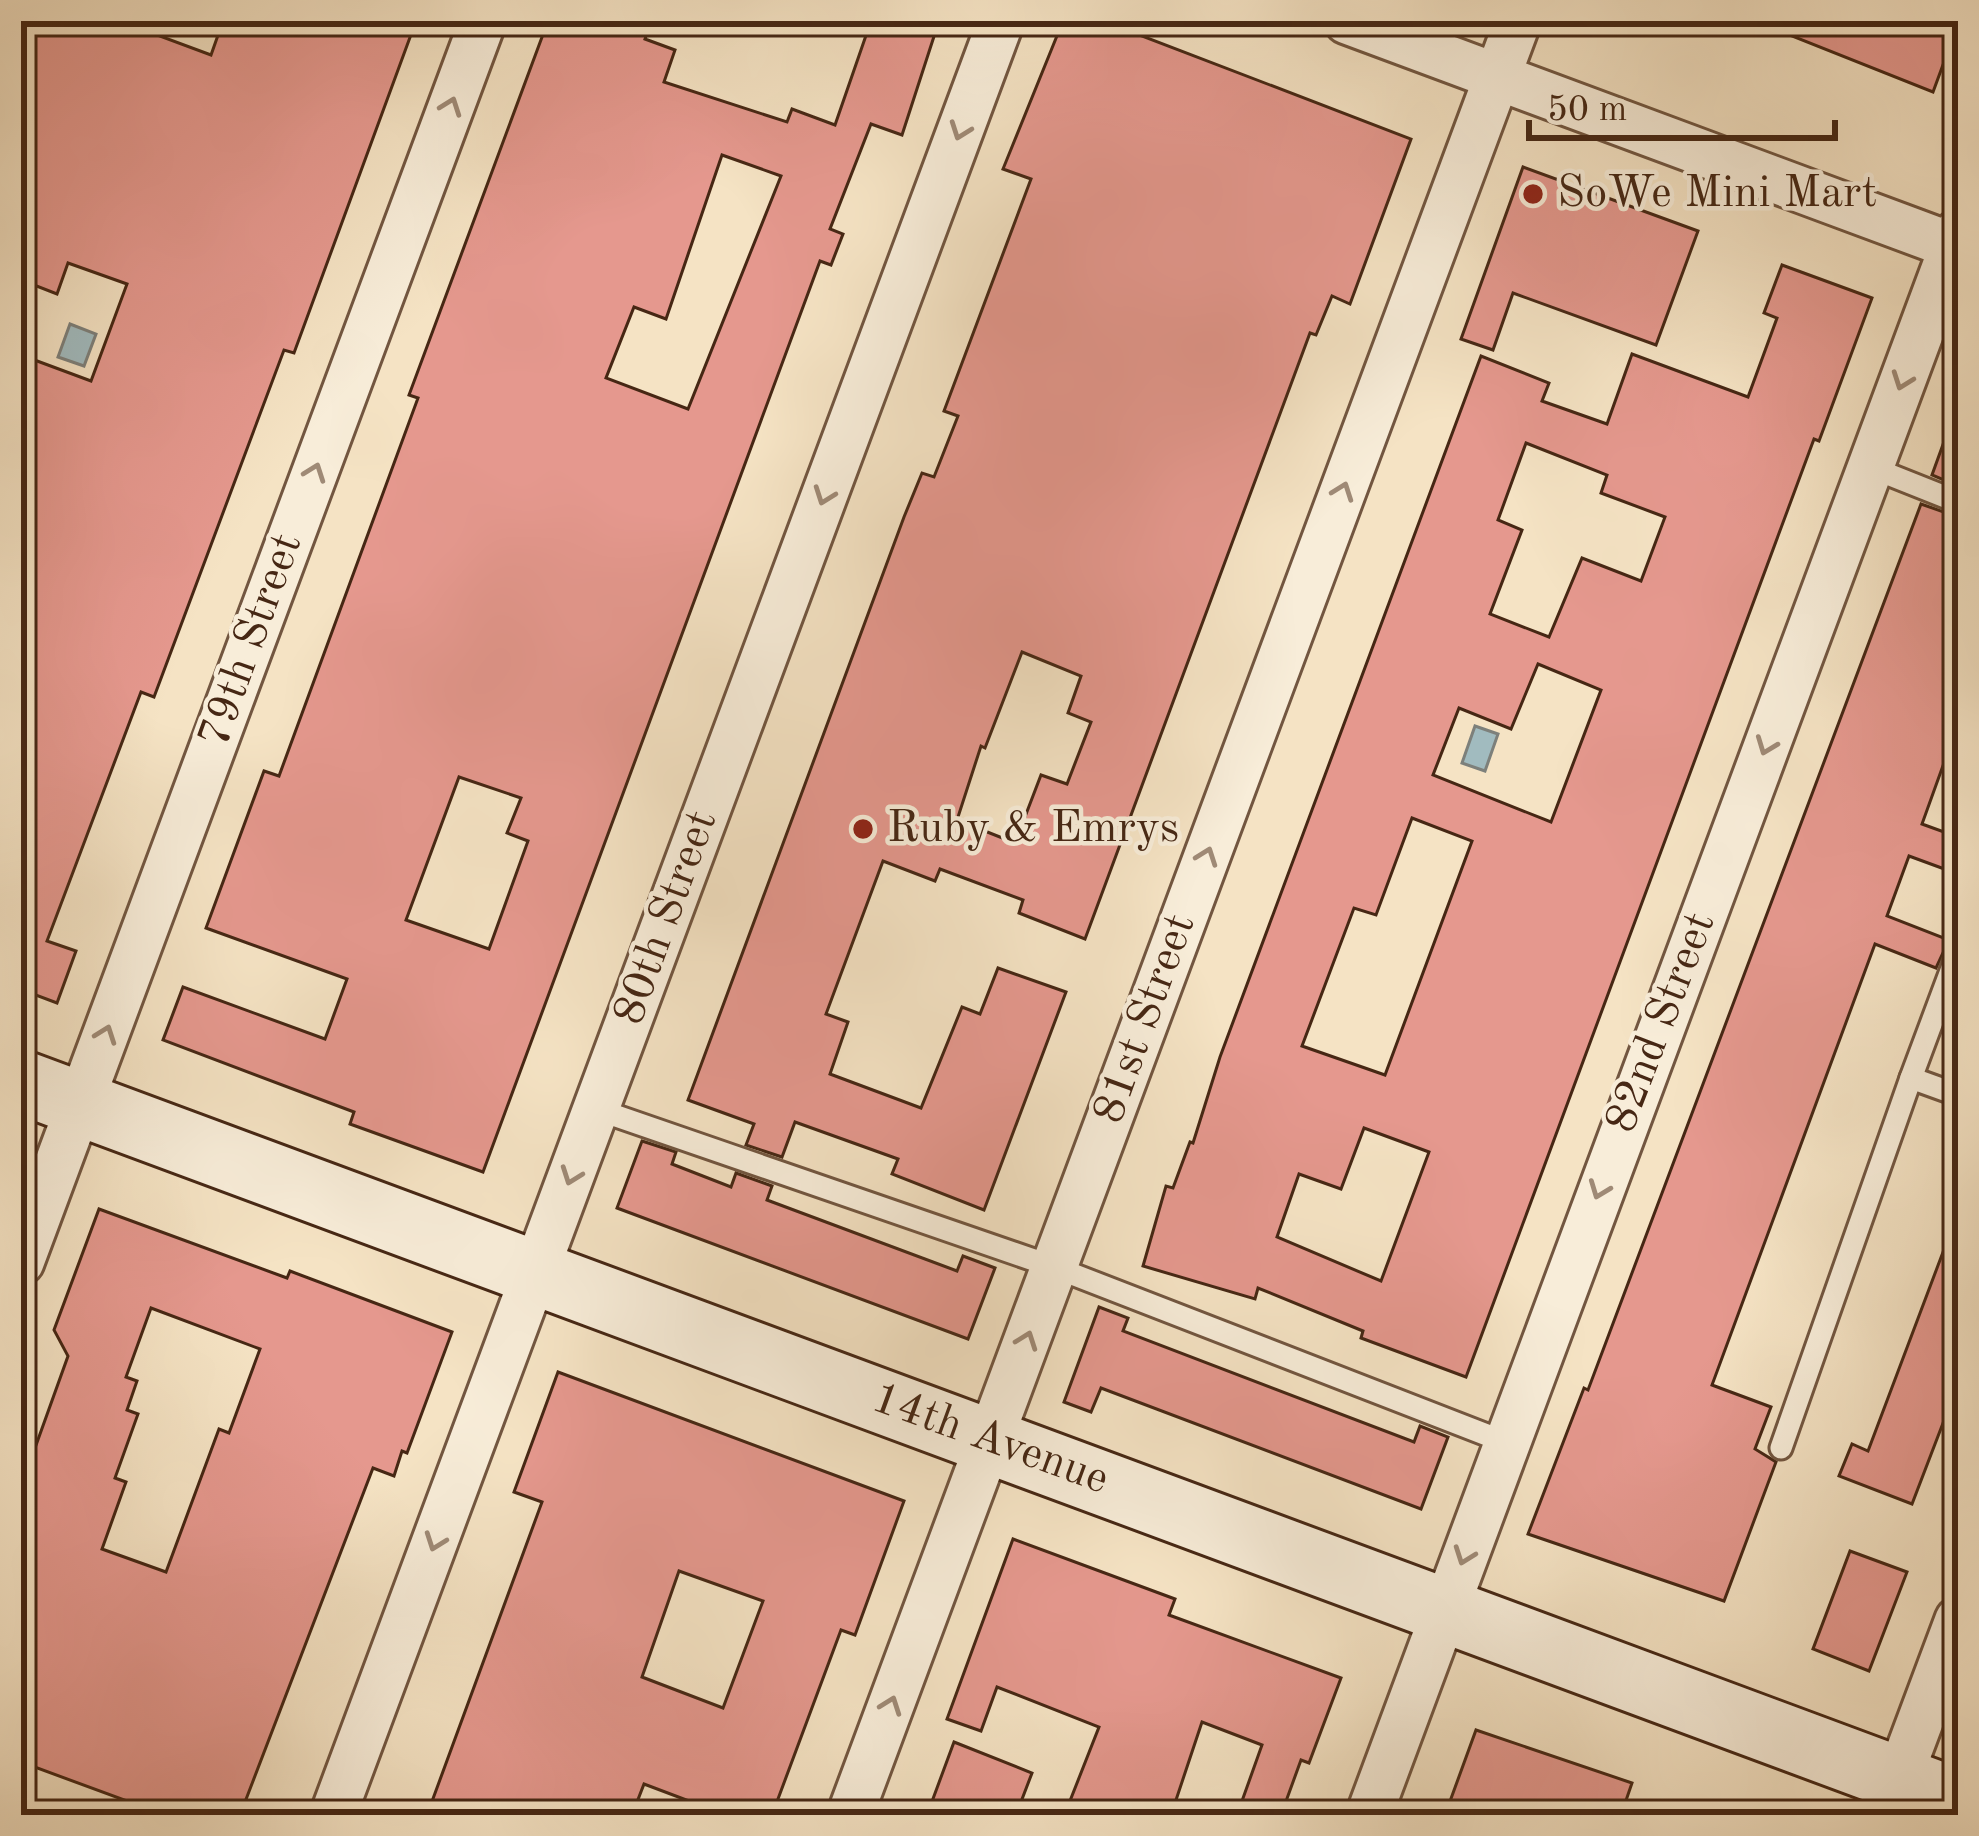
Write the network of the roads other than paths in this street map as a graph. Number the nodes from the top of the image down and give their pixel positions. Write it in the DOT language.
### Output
graph roads {
  1 [pos="483,21"];
  2 [pos="1001,21"];
  3 [pos="1347,21"];
  4 [pos="1518,21"];
  5 [pos="1497,77"];
  6 [pos="1956,242"];
  7 [pos="1870,467"];
  8 [pos="1958,502"];
  9 [pos="1958,952"];
  10 [pos="1911,1078"];
  11 [pos="21,1082"];
  12 [pos="1958,1095"];
  13 [pos="80,1103"];
  14 [pos="596,1109"];
  15 [pos="21,1262"];
  16 [pos="1054,1267"];
  17 [pos="536,1270"];
  18 [pos="989,1441"];
  19 [pos="1504,1442"];
  20 [pos="1781,1448"];
  21 [pos="1445,1609"];
  22 [pos="1958,1620"];
  23 [pos="1892,1797"];
  24 [pos="1958,1801"];
  25 [pos="333,1815"];
  26 [pos="850,1815"];
  27 [pos="1369,1815"];
  13 -- 1 [label="street, 79th Street, one-way"];
  2 -- 14 [label="street, 80th Street, one-way"];
  3 -- 5 [label="street"];
  4 -- 5 [label="street, 81st Street"];
  5 -- 6 [label="street"];
  16 -- 5 [label="street, 81st Street, one-way"];
  6 -- 7 [label="street, 82nd Street, one-way"];
  7 -- 8 [label="lane"];
  7 -- 19 [label="street, 82nd Street, one-way"];
  9 -- 10 [label="lane"];
  10 -- 12 [label="lane"];
  10 -- 20 [label="lane"];
  11 -- 13 [label="main road, 14th Avenue"];
  13 -- 15 [label="street, 79th Street"];
  13 -- 17 [label="main road, 14th Avenue"];
  14 -- 16 [label="lane"];
  14 -- 17 [label="street, 80th Street, one-way"];
  18 -- 16 [label="street, 81st Street, one-way"];
  16 -- 19 [label="lane"];
  17 -- 18 [label="main road, 14th Avenue"];
  17 -- 25 [label="street, 80th Street, one-way"];
  18 -- 21 [label="main road, 14th Avenue"];
  26 -- 18 [label="street, 81st Street, one-way"];
  19 -- 21 [label="street, 82nd Street, one-way"];
  21 -- 23 [label="main road, 14th Avenue"];
  21 -- 27 [label="street, 82nd Street"];
  22 -- 23 [label="street"];
  23 -- 24 [label="main road, 14th Avenue"];
}
